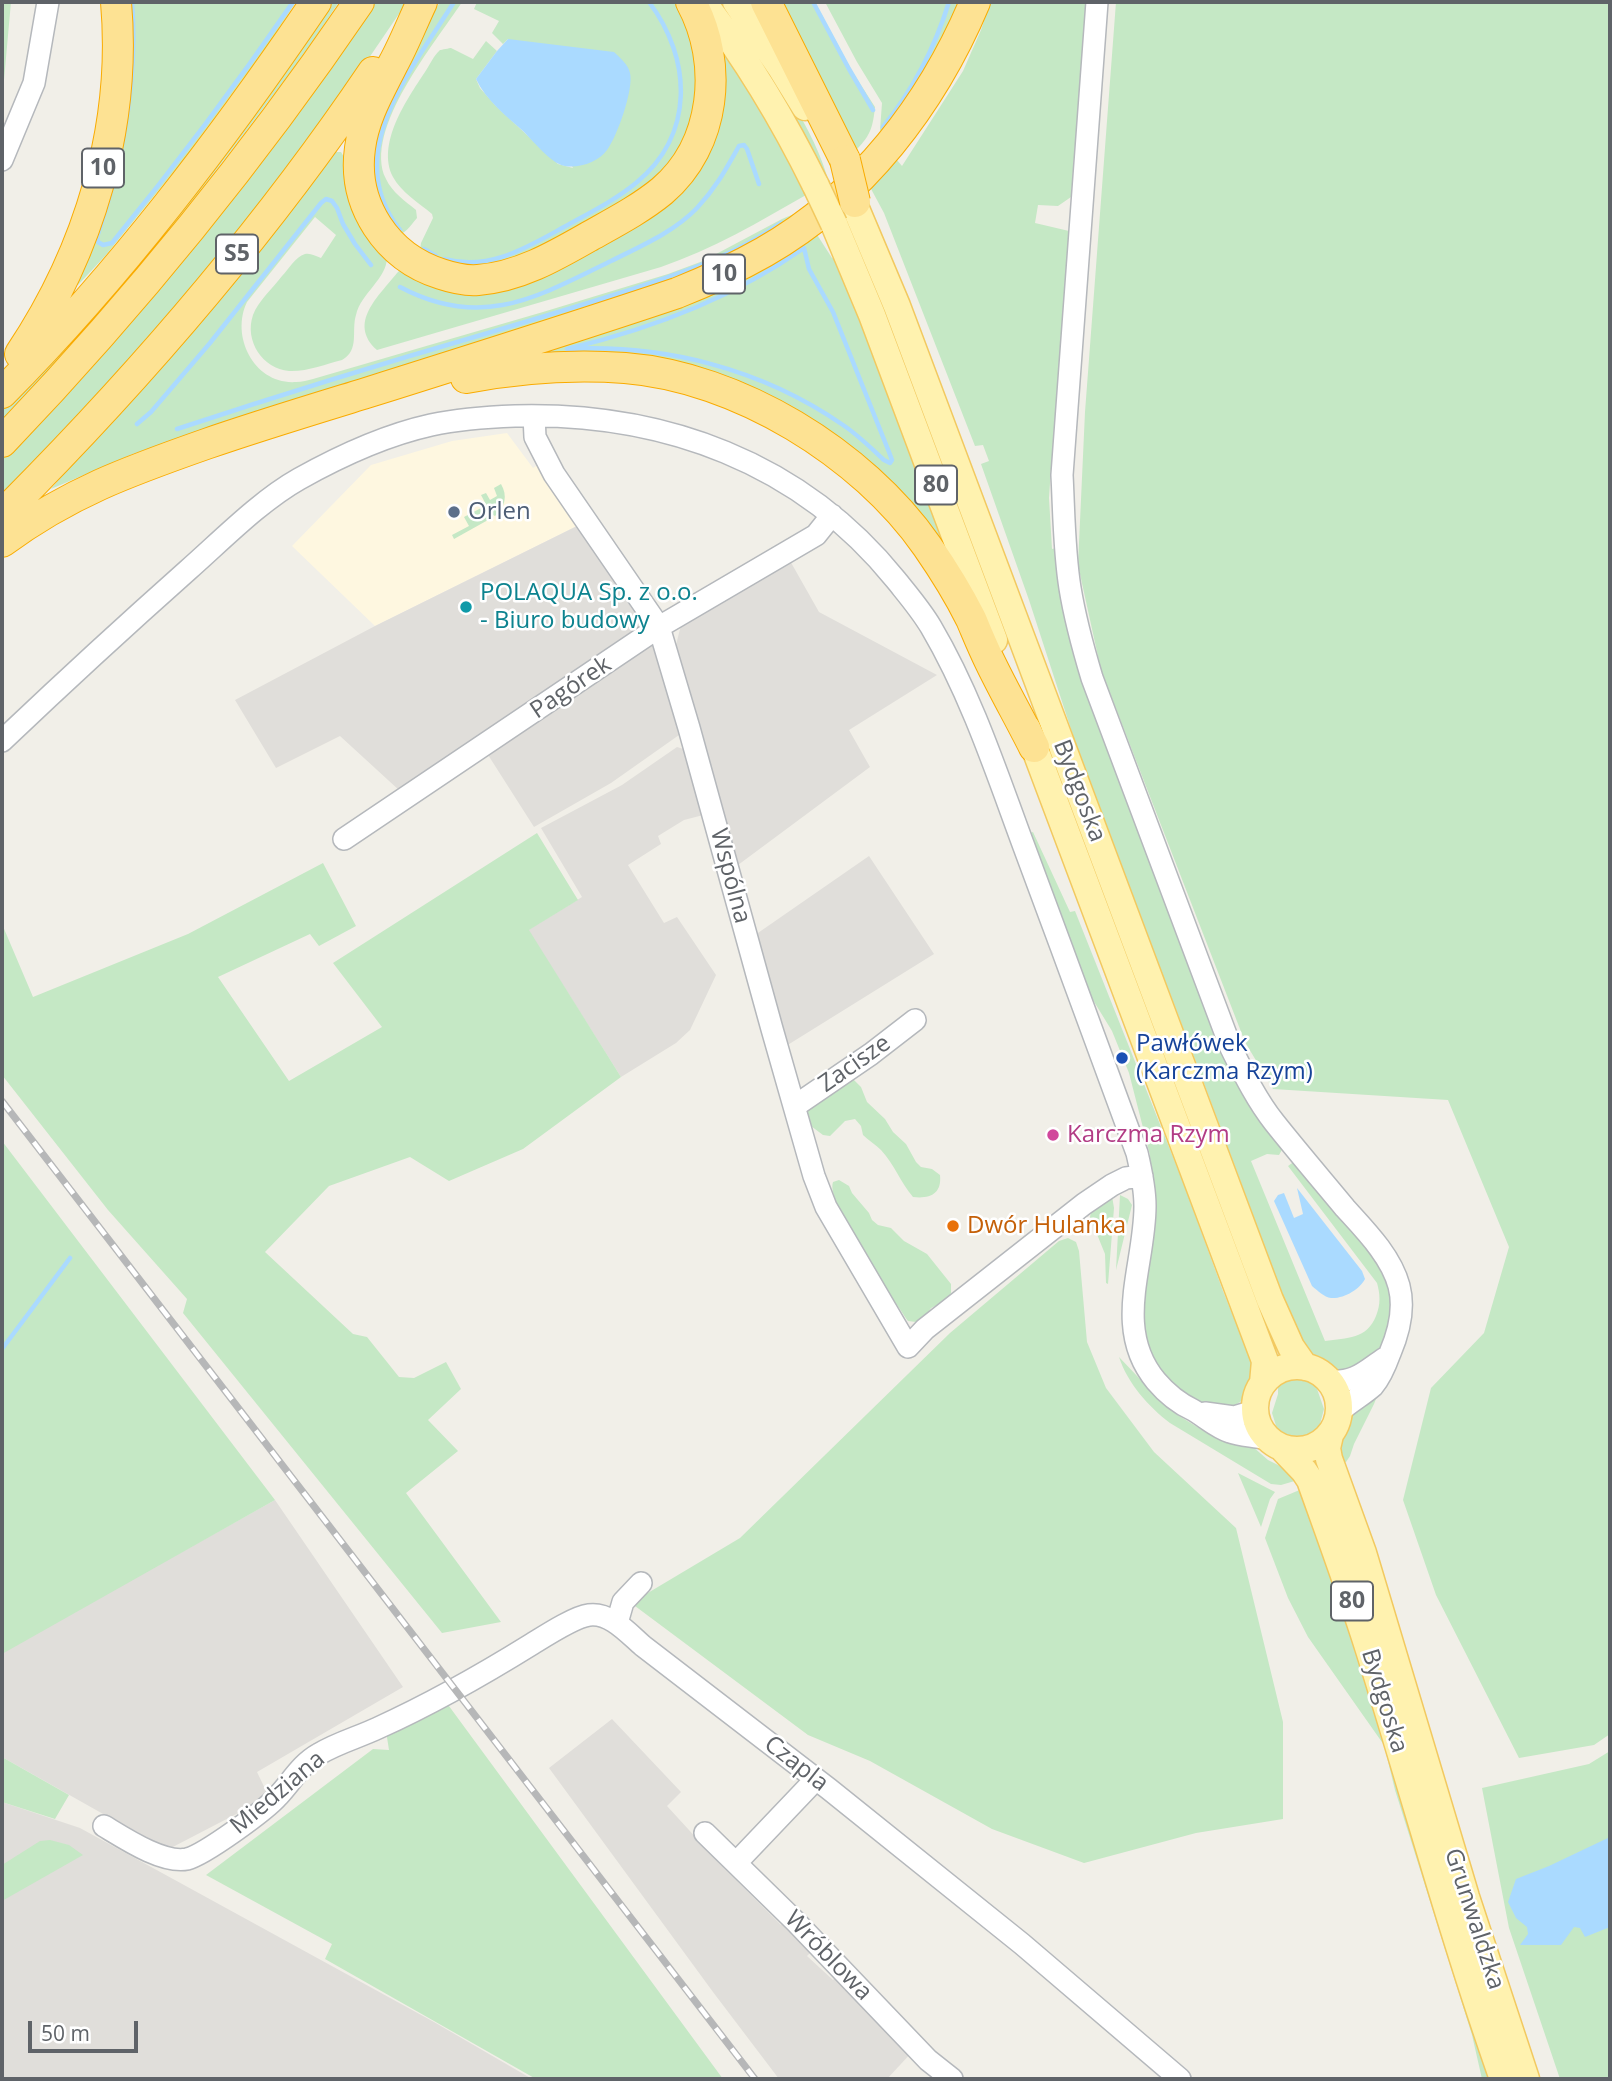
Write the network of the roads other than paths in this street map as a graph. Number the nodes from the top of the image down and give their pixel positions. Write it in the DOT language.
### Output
graph roads {
  1 [pos="48,2"];
  2 [pos="116,2"];
  3 [pos="316,2"];
  4 [pos="359,2"];
  5 [pos="421,2"];
  6 [pos="691,2"];
  7 [pos="703,2"];
  8 [pos="736,2"];
  9 [pos="766,2"];
  10 [pos="975,2"];
  11 [pos="1097,2"];
  12 [pos="2,160"];
  13 [pos="841,164"];
  14 [pos="850,211"];
  15 [pos="2,380"];
  16 [pos="2,393"];
  17 [pos="366,393"];
  18 [pos="534,416"];
  19 [pos="2,442"];
  20 [pos="2,514"];
  21 [pos="832,515"];
  22 [pos="2,542"];
  23 [pos="659,627"];
  24 [pos="2,741"];
  25 [pos="1034,747"];
  26 [pos="344,839"];
  27 [pos="915,1020"];
  28 [pos="795,1106"];
  29 [pos="1142,1176"];
  30 [pos="1390,1354"];
  31 [pos="1305,1367"];
  32 [pos="1329,1381"];
  33 [pos="1262,1383"];
  34 [pos="1254,1411"];
  35 [pos="1196,1412"];
  36 [pos="1335,1423"];
  37 [pos="1274,1443"];
  38 [pos="641,1583"];
  39 [pos="617,1623"];
  40 [pos="1414,1761"];
  41 [pos="816,1779"];
  42 [pos="104,1826"];
  43 [pos="705,1833"];
  44 [pos="736,1863"];
  45 [pos="952,2079"];
  46 [pos="1180,2079"];
  47 [pos="1503,2079"];
  48 [pos="1526,2079"];
  1 -- 12 [label="street"];
  2 -- 15 [label="highway, 10"];
  3 -- 16 [label="highway"];
  4 -- 19 [label="highway, S5"];
  5 -- 6 [label="highway"];
  5 -- 20 [label="highway, S5"];
  7 -- 14 [label="main road, 80, bridge"];
  8 -- 13 [label="main road"];
  9 -- 13 [label="highway"];
  10 -- 17 [label="highway, 10"];
  11 -- 30 [label="street"];
  13 -- 14 [label="highway, bridge"];
  14 -- 25 [label="main road, 80"];
  14 -- 31 [label="main road, Bydgoska / 80"];
  17 -- 22 [label="highway, 10"];
  17 -- 25 [label="highway"];
  18 -- 21 [label="street"];
  18 -- 23 [label="street, Wspólna"];
  18 -- 24 [label="street"];
  21 -- 23 [label="street, Pagórek"];
  21 -- 29 [label="street"];
  23 -- 26 [label="street, Pagórek"];
  23 -- 28 [label="street, Wspólna"];
  25 -- 33 [label="main road, Bydgoska / 80"];
  27 -- 28 [label="street, Zacisze"];
  28 -- 29 [label="street, Wspólna"];
  29 -- 35 [label="street"];
  30 -- 32 [label="street"];
  30 -- 36 [label="street"];
  31 -- 32 [label="main road, 80"];
  31 -- 33 [label="main road"];
  32 -- 36 [label="main road, 80"];
  33 -- 34 [label="main road, 80"];
  34 -- 35 [label="street"];
  34 -- 37 [label="main road, 80"];
  35 -- 37 [label="street"];
  36 -- 37 [label="main road"];
  36 -- 40 [label="main road, Bydgoska / 80"];
  37 -- 40 [label="main road, Bydgoska / 80"];
  38 -- 39 [label="street"];
  39 -- 41 [label="street, Czapla"];
  39 -- 42 [label="street, Miedziana"];
  40 -- 47 [label="main road, Grunwaldzka / 80"];
  40 -- 48 [label="main road, Grunwaldzka / 80"];
  41 -- 44 [label="street"];
  41 -- 46 [label="street, Czapla"];
  43 -- 44 [label="street, Wróblowa"];
  44 -- 45 [label="street, Wróblowa"];
}
